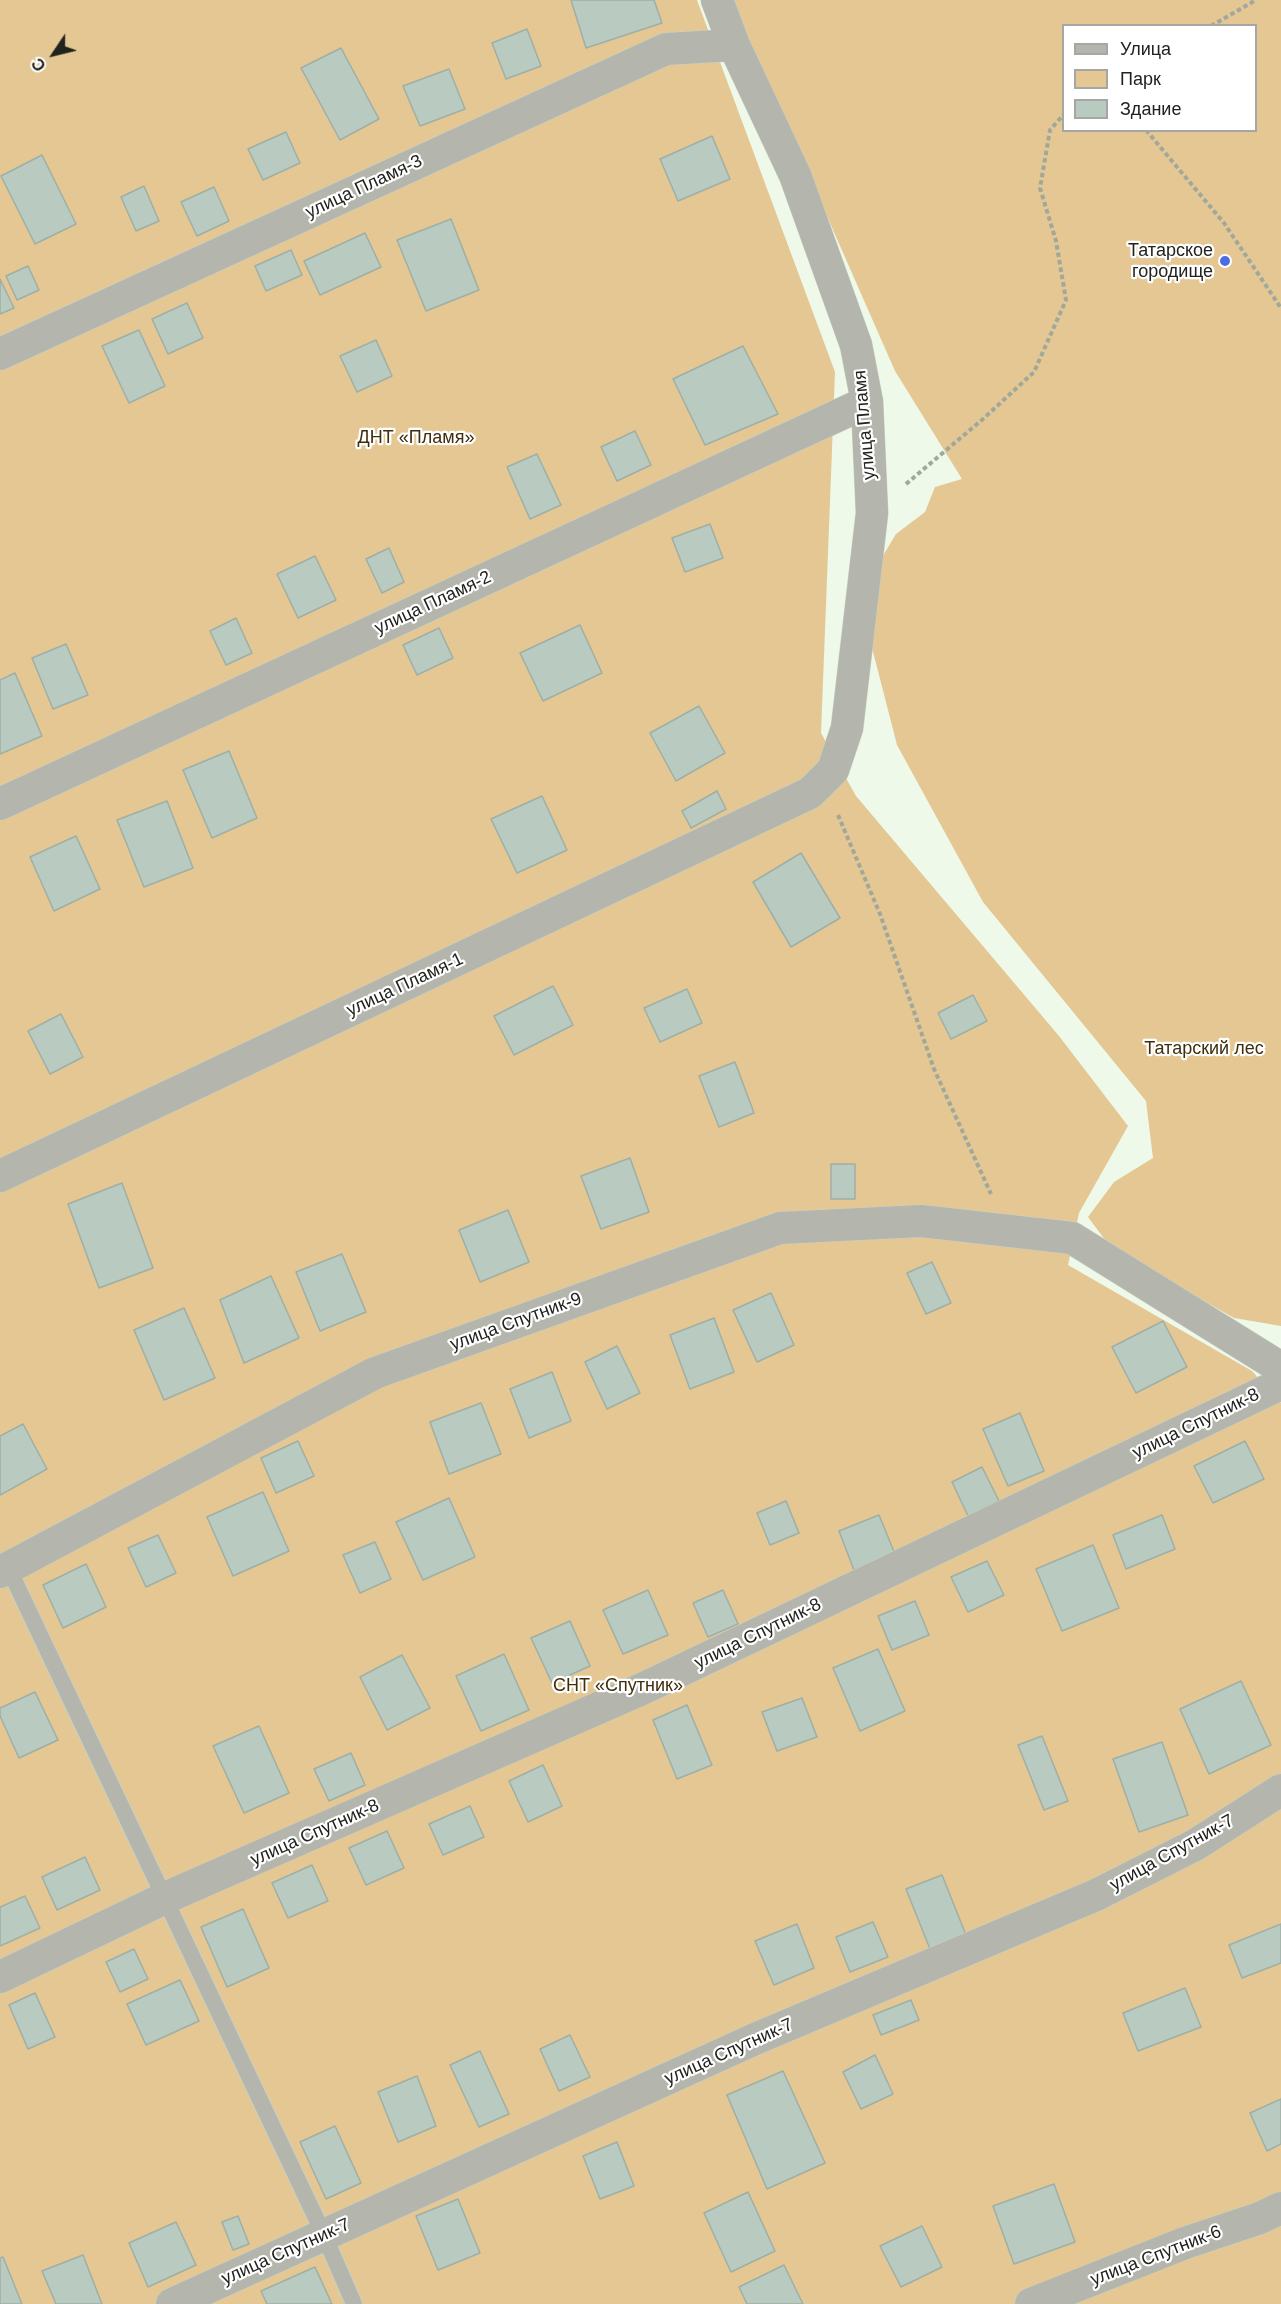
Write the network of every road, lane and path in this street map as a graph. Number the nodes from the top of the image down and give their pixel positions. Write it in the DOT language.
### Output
graph roads {
  1 [pos="717,0"];
  2 [pos="1256,0"];
  3 [pos="1214,24"];
  4 [pos="734,45"];
  5 [pos="1062,116"];
  6 [pos="1148,132"];
  7 [pos="1281,308"];
  8 [pos="0,354"];
  9 [pos="867,402"];
  10 [pos="872,513"];
  11 [pos="816,787"];
  12 [pos="0,804"];
  13 [pos="0,1176"];
  14 [pos="1007,1231"];
  15 [pos="1281,1368"];
  16 [pos="1281,1384"];
  17 [pos="4,1569"];
  18 [pos="1281,1790"];
  19 [pos="165,1898"];
  20 [pos="0,1977"];
  21 [pos="1281,2208"];
  22 [pos="324,2235"];
  23 [pos="172,2304"];
  24 [pos="354,2304"];
  25 [pos="1031,2304"];
  1 -- 4 [label="street, улица Пламя"];
  2 -- 3 [label="path"];
  4 -- 8 [label="street, улица Пламя-3"];
  4 -- 9 [label="street, улица Пламя"];
  5 -- 10 [label="path"];
  6 -- 7 [label="path"];
  9 -- 10 [label="street, улица Пламя"];
  9 -- 12 [label="street, улица Пламя-2"];
  10 -- 11 [label="street, улица Пламя"];
  11 -- 13 [label="street, улица Пламя-1"];
  11 -- 14 [label="path"];
  14 -- 15 [label="street, улица Спутник-9"];
  14 -- 17 [label="street, улица Спутник-9"];
  16 -- 19 [label="street, улица Спутник-8"];
  17 -- 19 [label="lane"];
  18 -- 22 [label="street, улица Спутник-7"];
  19 -- 20 [label="street, улица Спутник-8"];
  19 -- 22 [label="lane"];
  21 -- 25 [label="street, улица Спутник-6"];
  22 -- 23 [label="street, улица Спутник-7"];
  22 -- 24 [label="lane"];
}
